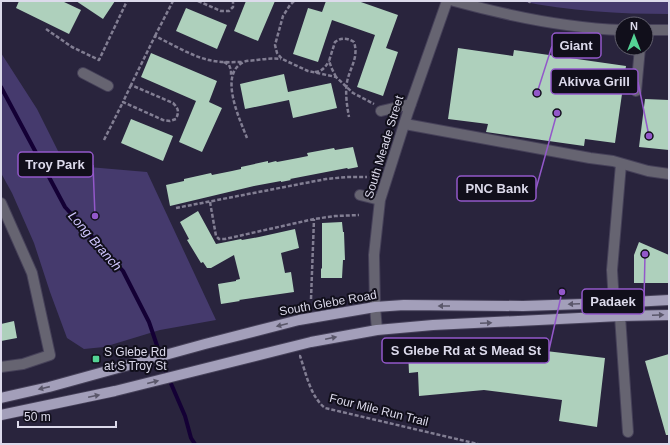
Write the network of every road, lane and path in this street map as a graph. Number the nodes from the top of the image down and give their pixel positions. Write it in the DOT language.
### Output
graph roads {
  1 [pos="127,1"];
  2 [pos="173,1"];
  3 [pos="198,1"];
  4 [pos="233,1"];
  5 [pos="294,1"];
  6 [pos="447,1"];
  7 [pos="454,1"];
  8 [pos="46,29"];
  9 [pos="614,29"];
  10 [pos="654,30"];
  11 [pos="669,30"];
  12 [pos="155,36"];
  13 [pos="639,56"];
  14 [pos="282,59"];
  15 [pos="329,61"];
  16 [pos="223,62"];
  17 [pos="243,62"];
  18 [pos="313,72"];
  19 [pos="83,73"];
  20 [pos="336,77"];
  21 [pos="231,81"];
  22 [pos="131,85"];
  23 [pos="108,86"];
  24 [pos="346,87"];
  25 [pos="636,91"];
  26 [pos="123,102"];
  27 [pos="411,104"];
  28 [pos="378,108"];
  29 [pos="349,117"];
  30 [pos="404,124"];
  31 [pos="247,138"];
  32 [pos="104,140"];
  33 [pos="621,164"];
  34 [pos="669,174"];
  35 [pos="366,177"];
  36 [pos="360,195"];
  37 [pos="380,200"];
  38 [pos="210,202"];
  39 [pos="1,203"];
  40 [pos="176,208"];
  41 [pos="359,215"];
  42 [pos="314,219"];
  43 [pos="311,299"];
  44 [pos="669,300"];
  45 [pos="614,303"];
  46 [pos="375,307"];
  47 [pos="669,315"];
  48 [pos="620,316"];
  49 [pos="377,330"];
  50 [pos="294,357"];
  51 [pos="1,367"];
  52 [pos="1,398"];
  53 [pos="1,415"];
  54 [pos="628,432"];
  55 [pos="478,444"];
  1 -- 8 [label="path"];
  2 -- 12 [label="path"];
  3 -- 4 [label="path"];
  5 -- 14 [label="path"];
  6 -- 27 [label="street, South Meade Street"];
  7 -- 9 [label="street"];
  10 -- 11 [label="street"];
  12 -- 16 [label="path"];
  12 -- 22 [label="path"];
  13 -- 25 [label="street"];
  14 -- 17 [label="path"];
  14 -- 18 [label="path"];
  15 -- 18 [label="path"];
  15 -- 20 [label="path"];
  15 -- 24 [label="path"];
  16 -- 17 [label="path"];
  16 -- 21 [label="path"];
  17 -- 21 [label="path"];
  18 -- 20 [label="path"];
  19 -- 23 [label="street"];
  20 -- 24 [label="path"];
  21 -- 31 [label="path"];
  22 -- 26 [label="path"];
  22 -- 26 [label="path"];
  24 -- 28 [label="path"];
  24 -- 29 [label="path"];
  26 -- 32 [label="path"];
  27 -- 28 [label="street"];
  27 -- 30 [label="street, South Meade Street"];
  30 -- 33 [label="street"];
  30 -- 37 [label="street, South Meade Street"];
  33 -- 34 [label="street"];
  33 -- 45 [label="street"];
  35 -- 38 [label="path"];
  36 -- 37 [label="street"];
  37 -- 46 [label="street, South Meade Street"];
  38 -- 40 [label="path"];
  38 -- 42 [label="path"];
  39 -- 51 [label="street"];
  41 -- 42 [label="path"];
  42 -- 43 [label="path"];
  44 -- 45 [label="main road, South Glebe Road"];
  45 -- 46 [label="main road, South Glebe Road, one-way"];
  45 -- 48 [label="street"];
  46 -- 49 [label="street, South Meade Street"];
  46 -- 52 [label="main road, South Glebe Road, one-way"];
  48 -- 47 [label="main road, one-way"];
  49 -- 48 [label="main road, one-way"];
  48 -- 54 [label="street"];
  53 -- 49 [label="main road, one-way"];
  50 -- 55 [label="path, Four Mile Run Trail"];
}
